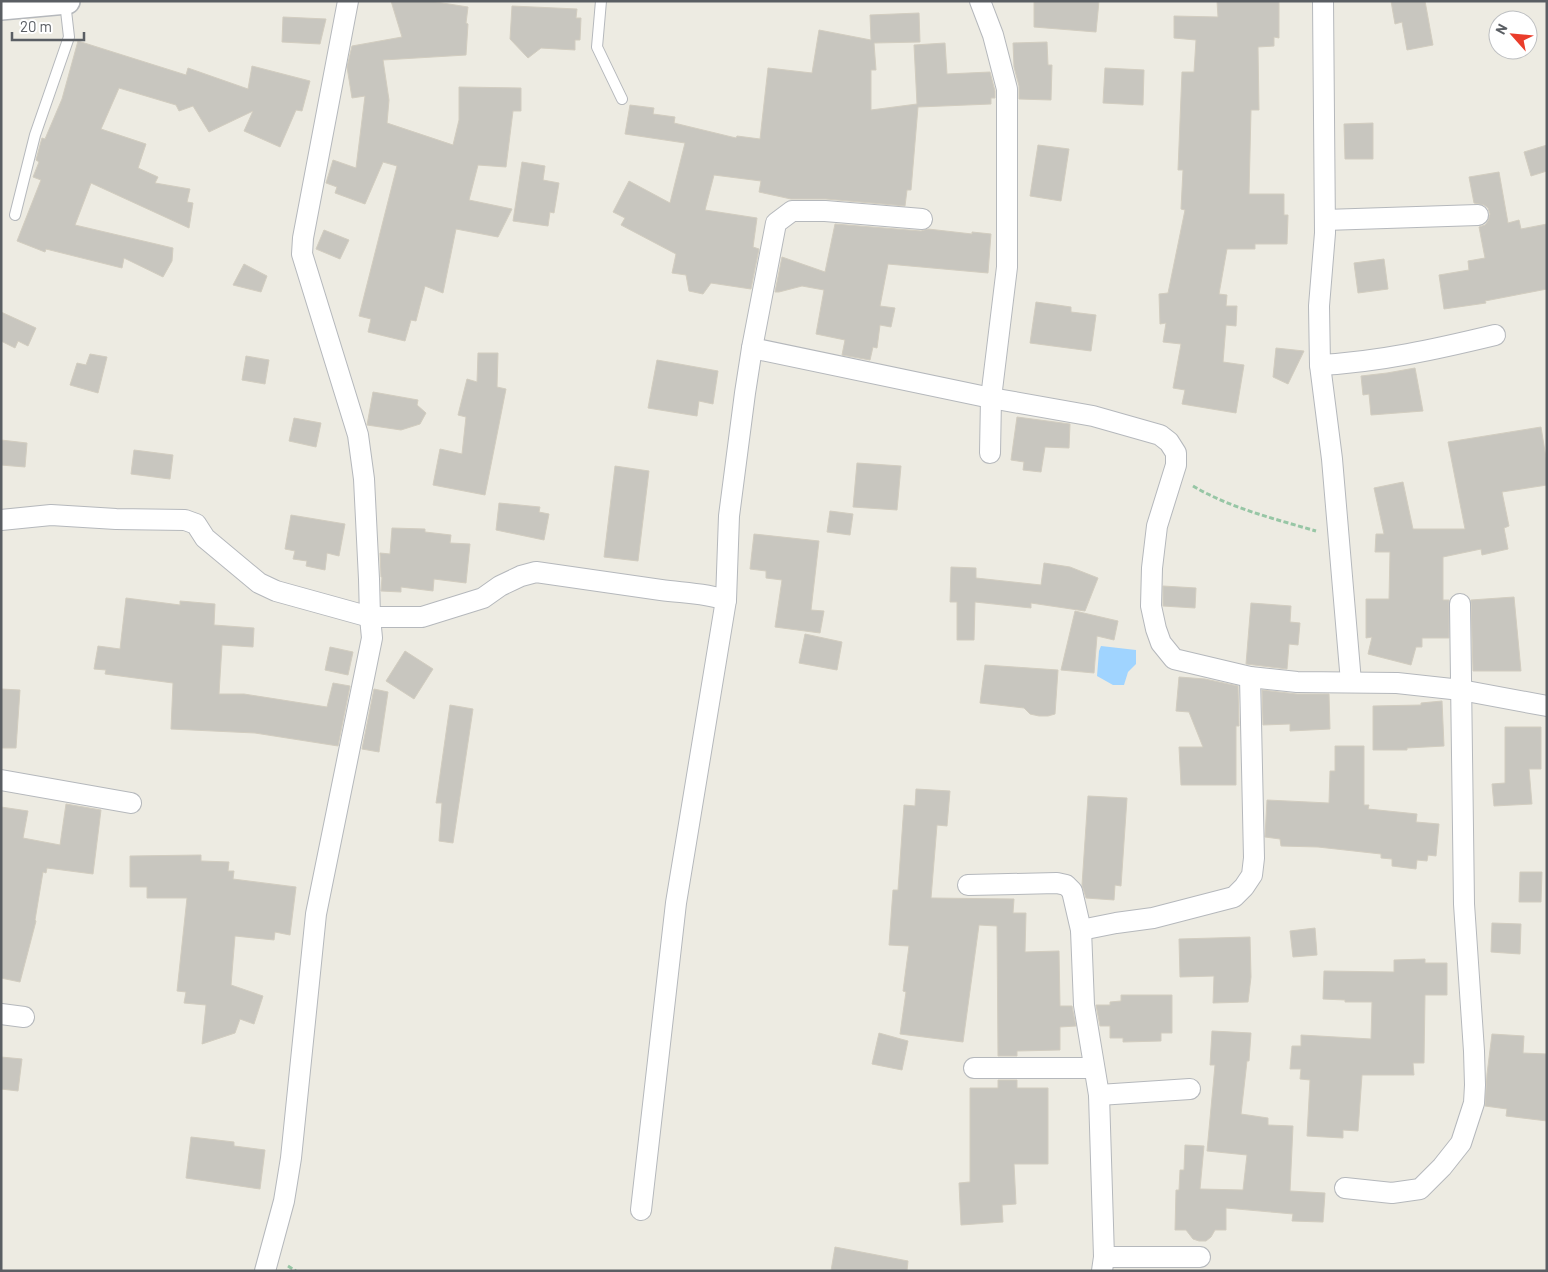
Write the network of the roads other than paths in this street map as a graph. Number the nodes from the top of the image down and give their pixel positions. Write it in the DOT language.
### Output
graph roads {
  1 [pos="66,1"];
  2 [pos="348,1"];
  3 [pos="600,1"];
  4 [pos="980,1"];
  5 [pos="1323,1"];
  6 [pos="1,7"];
  7 [pos="622,99"];
  8 [pos="15,215"];
  9 [pos="1478,215"];
  10 [pos="922,219"];
  11 [pos="1325,220"];
  12 [pos="1495,335"];
  13 [pos="752,348"];
  14 [pos="1320,365"];
  15 [pos="992,398"];
  16 [pos="990,453"];
  17 [pos="1,520"];
  18 [pos="726,600"];
  19 [pos="1460,604"];
  20 [pos="370,617"];
  21 [pos="1250,677"];
  22 [pos="1351,682"];
  23 [pos="1461,690"];
  24 [pos="1547,706"];
  25 [pos="1,780"];
  26 [pos="131,803"];
  27 [pos="968,885"];
  28 [pos="1081,930"];
  29 [pos="1,1014"];
  30 [pos="24,1017"];
  31 [pos="974,1068"];
  32 [pos="1094,1068"];
  33 [pos="1190,1089"];
  34 [pos="1099,1095"];
  35 [pos="1345,1188"];
  36 [pos="641,1210"];
  37 [pos="1200,1257"];
  38 [pos="1103,1264"];
  39 [pos="265,1271"];
  1 -- 6 [label="street"];
  1 -- 8 [label="lane"];
  2 -- 20 [label="street"];
  3 -- 7 [label="lane"];
  4 -- 15 [label="street"];
  5 -- 11 [label="street"];
  9 -- 11 [label="street"];
  10 -- 13 [label="street"];
  11 -- 14 [label="street"];
  12 -- 14 [label="street"];
  13 -- 15 [label="street"];
  13 -- 18 [label="street"];
  14 -- 22 [label="street"];
  15 -- 16 [label="street"];
  15 -- 21 [label="street"];
  17 -- 20 [label="street"];
  18 -- 20 [label="street"];
  18 -- 36 [label="street"];
  19 -- 23 [label="street"];
  20 -- 39 [label="street"];
  21 -- 22 [label="street"];
  21 -- 28 [label="street"];
  22 -- 23 [label="street"];
  23 -- 24 [label="street"];
  23 -- 35 [label="street"];
  25 -- 26 [label="street"];
  27 -- 28 [label="street"];
  28 -- 32 [label="street"];
  29 -- 30 [label="street"];
  31 -- 32 [label="street"];
  32 -- 34 [label="street"];
  33 -- 34 [label="street"];
  34 -- 38 [label="street"];
  37 -- 38 [label="street"];
}
